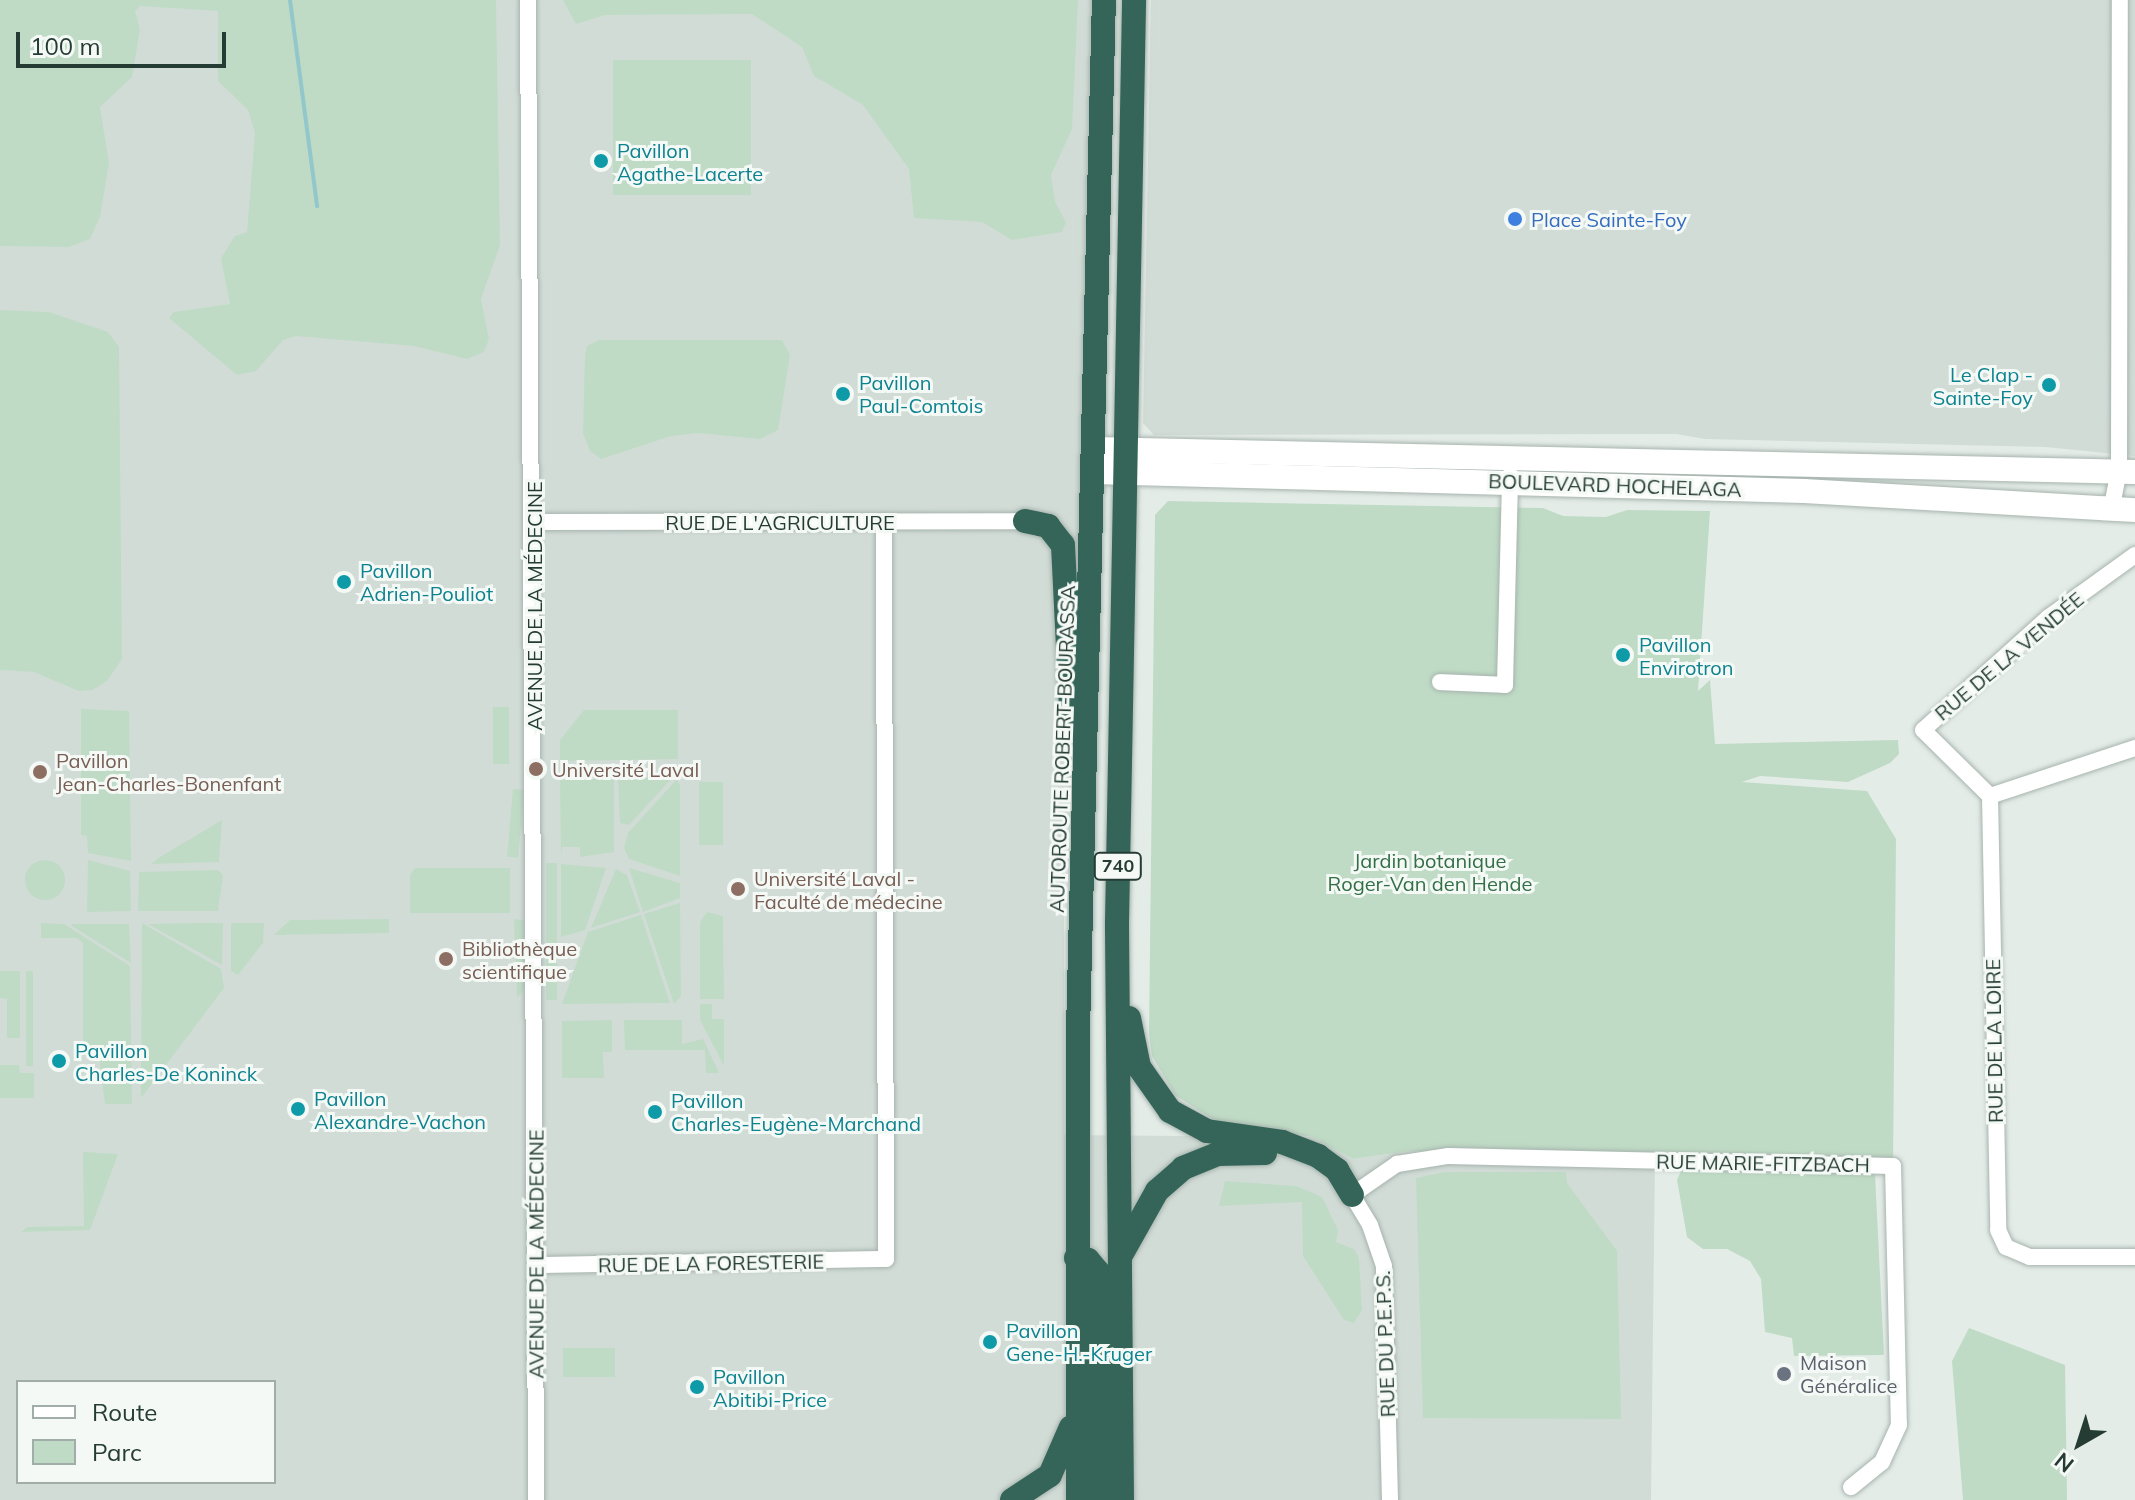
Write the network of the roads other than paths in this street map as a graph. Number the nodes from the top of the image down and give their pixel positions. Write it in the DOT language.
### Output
graph roads {
  1 [pos="528,0"];
  2 [pos="1104,0"];
  3 [pos="1134,0"];
  4 [pos="2120,0"];
  5 [pos="1510,457"];
  6 [pos="1094,461"];
  7 [pos="1128,461"];
  8 [pos="2127,471"];
  9 [pos="1510,483"];
  10 [pos="2124,508"];
  11 [pos="884,521"];
  12 [pos="1025,521"];
  13 [pos="534,522"];
  14 [pos="2135,555"];
  15 [pos="1440,682"];
  16 [pos="2135,748"];
  17 [pos="1990,796"];
  18 [pos="1117,923"];
  19 [pos="1080,938"];
  20 [pos="1352,1195"];
  21 [pos="2135,1257"];
  22 [pos="1076,1258"];
  23 [pos="1119,1260"];
  24 [pos="536,1265"];
  25 [pos="1077,1406"];
  26 [pos="1851,1487"];
  27 [pos="536,1500"];
  28 [pos="1012,1500"];
  29 [pos="1078,1500"];
  30 [pos="1099,1500"];
  31 [pos="1122,1500"];
  32 [pos="1390,1500"];
  1 -- 13 [label="street, AVENUE DE LA MÉDECINE"];
  2 -- 6 [label="highway, AUTOROUTE ROBERT-BOURASSA"];
  3 -- 7 [label="highway"];
  4 -- 8 [label="street"];
  5 -- 7 [label="main road, BOULEVARD HOCHELAGA"];
  5 -- 8 [label="main road, BOULEVARD HOCHELAGA"];
  5 -- 9 [label="street"];
  6 -- 7 [label="main road, BOULEVARD HOCHELAGA"];
  6 -- 19 [label="highway, AUTOROUTE ROBERT-BOURASSA / 740"];
  7 -- 9 [label="main road, BOULEVARD HOCHELAGA"];
  7 -- 18 [label="highway, 740"];
  8 -- 10 [label="street"];
  9 -- 10 [label="main road, BOULEVARD HOCHELAGA"];
  9 -- 15 [label="street"];
  11 -- 12 [label="street, RUE DE L'AGRICULTURE"];
  11 -- 13 [label="street, RUE DE L'AGRICULTURE"];
  11 -- 24 [label="street, RUE DE LA FORESTERIE"];
  12 -- 19 [label="highway"];
  13 -- 24 [label="street, AVENUE DE LA MÉDECINE"];
  14 -- 17 [label="street, RUE DE LA VENDÉE"];
  16 -- 17 [label="street"];
  17 -- 21 [label="street, RUE DE LA LOIRE"];
  18 -- 20 [label="highway"];
  18 -- 23 [label="highway, 740"];
  19 -- 22 [label="highway, AUTOROUTE ROBERT-BOURASSA / 740"];
  20 -- 23 [label="highway"];
  20 -- 26 [label="street, RUE MARIE-FITZBACH"];
  20 -- 32 [label="street, RUE DU P.E.P.S."];
  22 -- 25 [label="highway, AUTOROUTE ROBERT-BOURASSA / 740"];
  22 -- 30 [label="highway"];
  23 -- 31 [label="highway, 740"];
  24 -- 27 [label="street, AVENUE DE LA MÉDECINE"];
  25 -- 28 [label="highway"];
  25 -- 29 [label="highway, AUTOROUTE ROBERT-BOURASSA / 740"];
}
